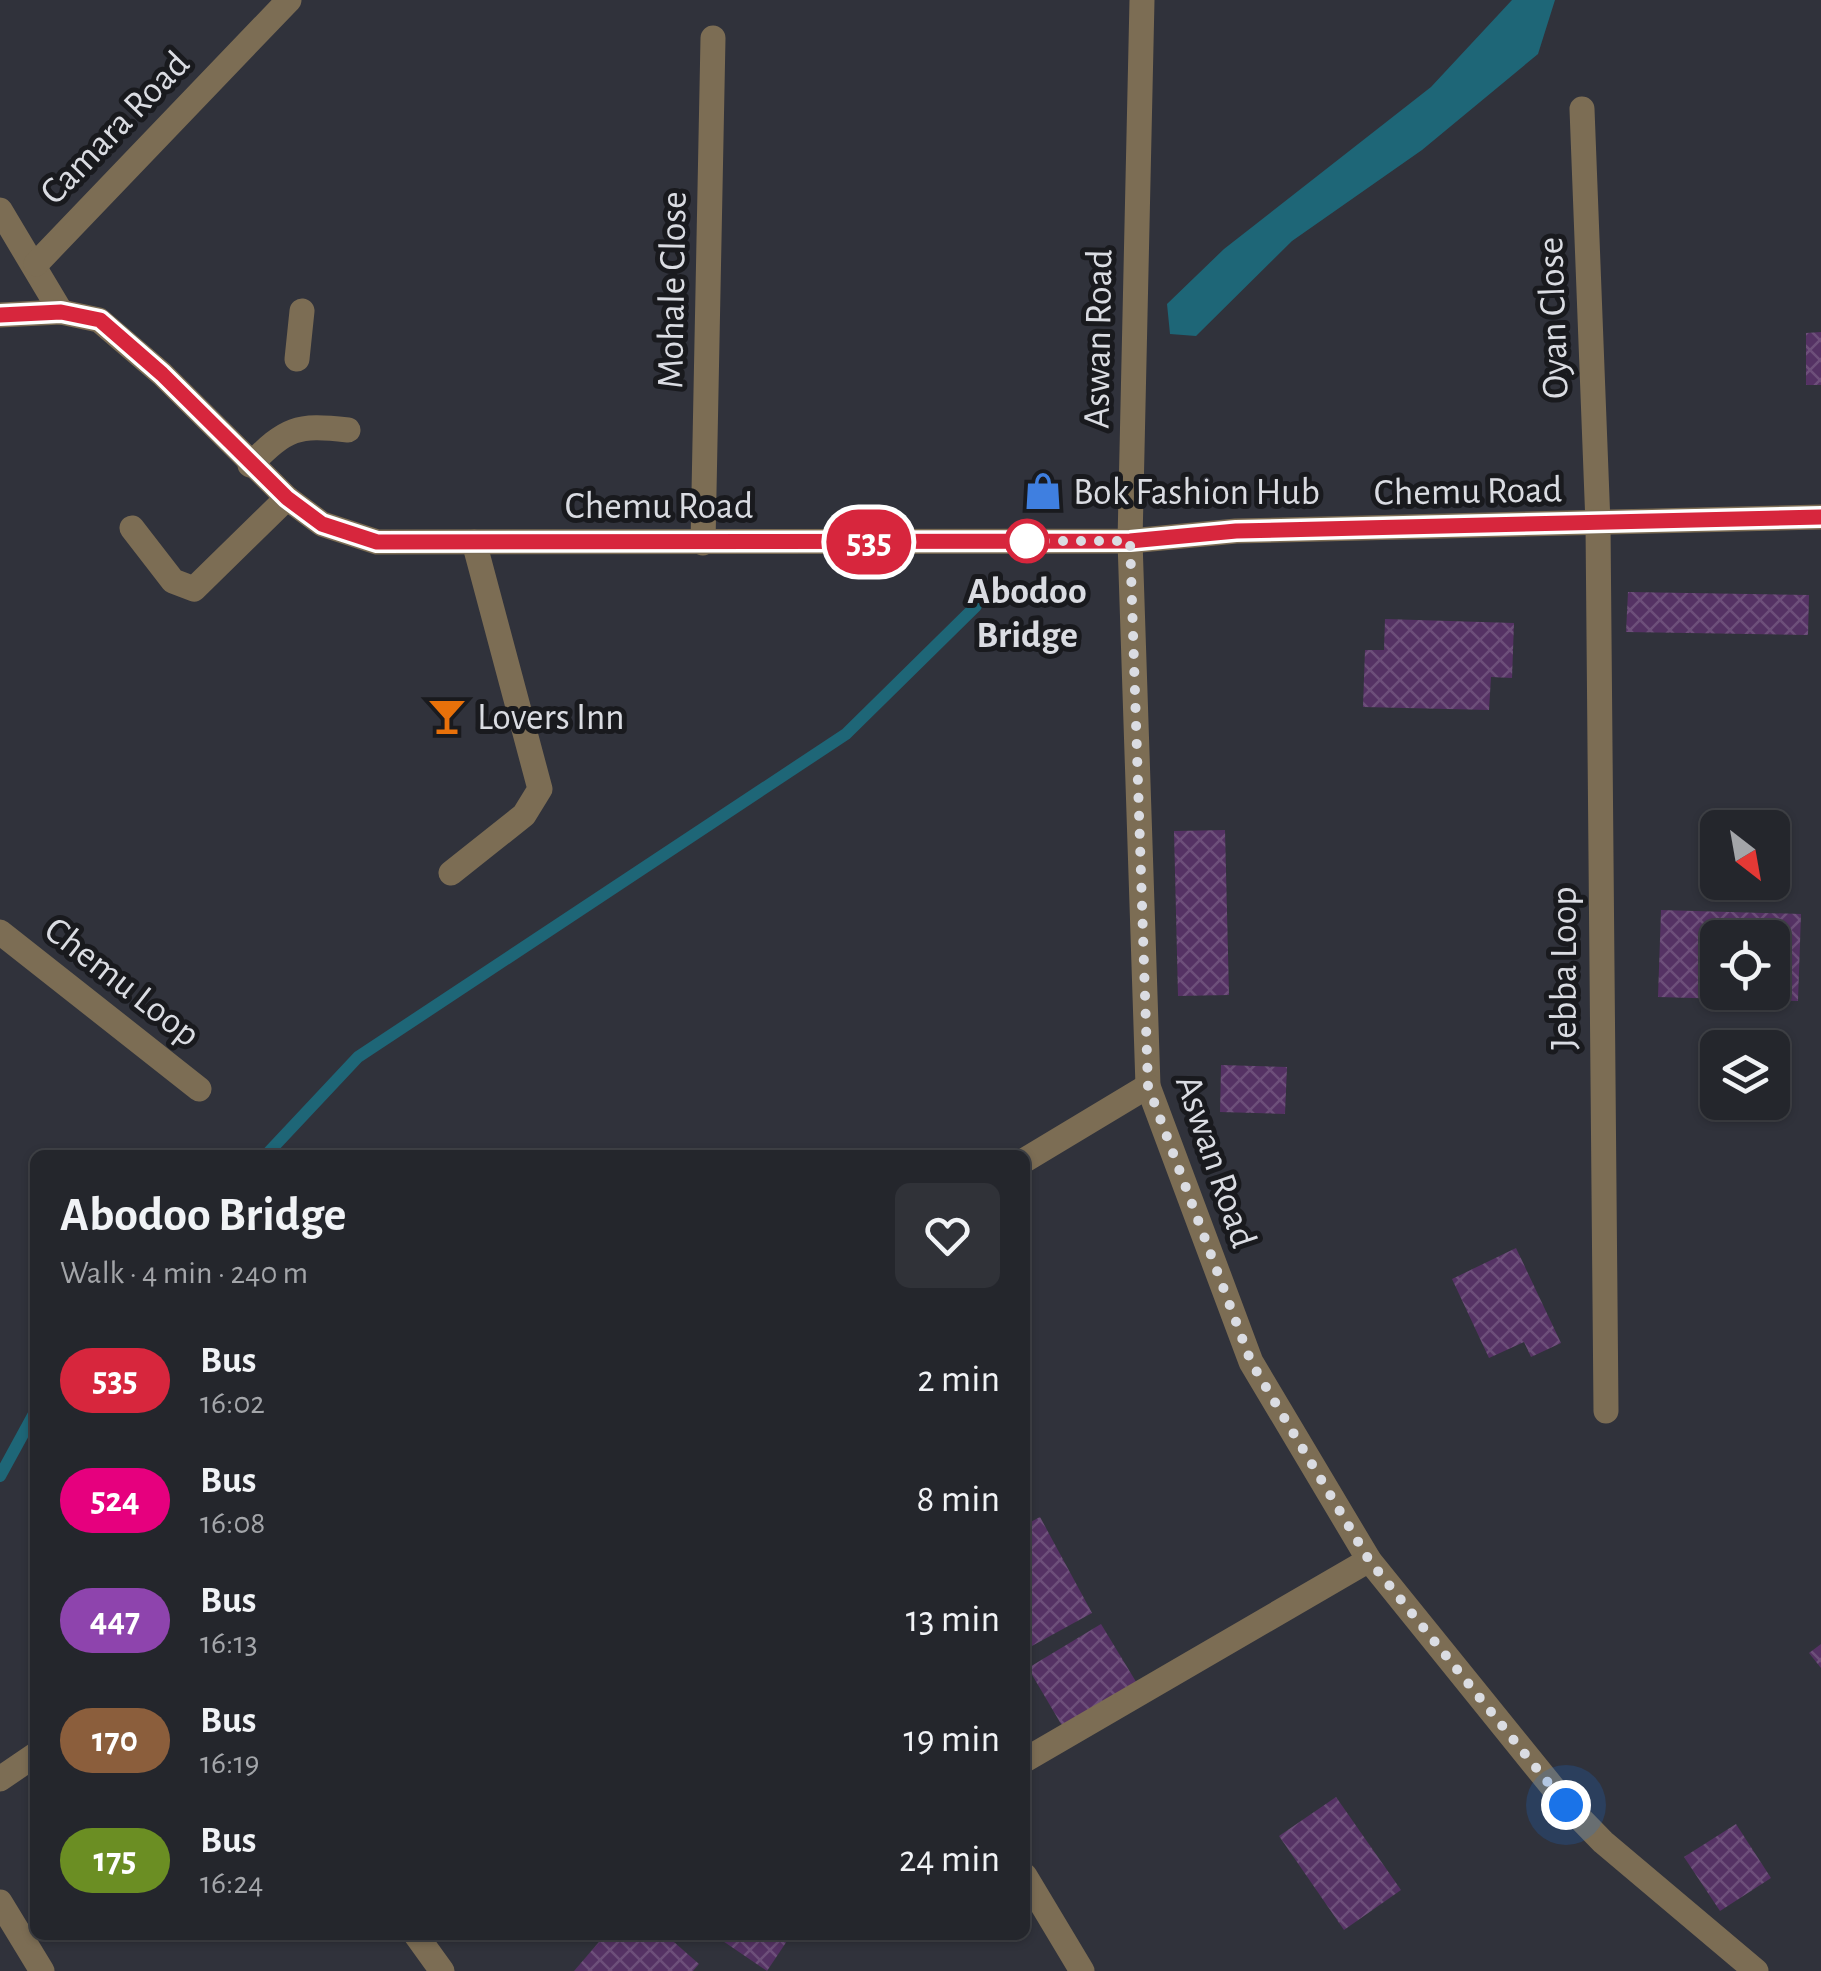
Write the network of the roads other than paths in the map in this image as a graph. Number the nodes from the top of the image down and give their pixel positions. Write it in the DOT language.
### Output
graph roads {
  1 [pos="289,0"];
  2 [pos="1142,0"];
  3 [pos="713,38"];
  4 [pos="1582,109"];
  5 [pos="0,210"];
  6 [pos="36,264"];
  7 [pos="302,311"];
  8 [pos="61,312"];
  9 [pos="0,315"];
  10 [pos="297,359"];
  11 [pos="348,430"];
  12 [pos="250,465"];
  13 [pos="287,498"];
  14 [pos="1821,516"];
  15 [pos="1598,524"];
  16 [pos="132,528"];
  17 [pos="1130,541"];
  18 [pos="474,542"];
  19 [pos="703,543"];
  20 [pos="451,873"];
  21 [pos="0,932"];
  22 [pos="1148,1086"];
  23 [pos="200,1089"];
  24 [pos="1030,1157"];
  25 [pos="1606,1411"];
  26 [pos="1369,1560"];
  27 [pos="1030,1757"];
  28 [pos="30,1759"];
  29 [pos="0,1780"];
  30 [pos="1030,1884"];
  31 [pos="0,1902"];
  32 [pos="420,1940"];
  33 [pos="42,1971"];
  34 [pos="442,1971"];
  35 [pos="1082,1971"];
  36 [pos="1756,1971"];
  1 -- 6 [label="street, Camara Road"];
  2 -- 17 [label="street, Aswan Road"];
  3 -- 19 [label="street, Mohale Close"];
  4 -- 15 [label="street, Oyan Close"];
  5 -- 6 [label="street"];
  6 -- 8 [label="street"];
  7 -- 10 [label="street"];
  8 -- 9 [label="street, Chemu Road"];
  8 -- 12 [label="street, Chemu Road"];
  11 -- 12 [label="street"];
  12 -- 13 [label="street, Chemu Road"];
  13 -- 16 [label="street"];
  13 -- 18 [label="street, Chemu Road"];
  14 -- 15 [label="street, Chemu Road"];
  15 -- 17 [label="street, Chemu Road"];
  15 -- 25 [label="street, Jebba Loop"];
  17 -- 19 [label="street, Chemu Road"];
  17 -- 22 [label="street, Aswan Road"];
  18 -- 19 [label="street, Chemu Road"];
  18 -- 20 [label="street"];
  21 -- 23 [label="street, Chemu Loop"];
  22 -- 24 [label="street"];
  22 -- 26 [label="street, Aswan Road"];
  26 -- 27 [label="street"];
  26 -- 36 [label="street, Aswan Road"];
  28 -- 29 [label="street"];
  30 -- 35 [label="street"];
  31 -- 33 [label="street"];
  32 -- 34 [label="street"];
}
